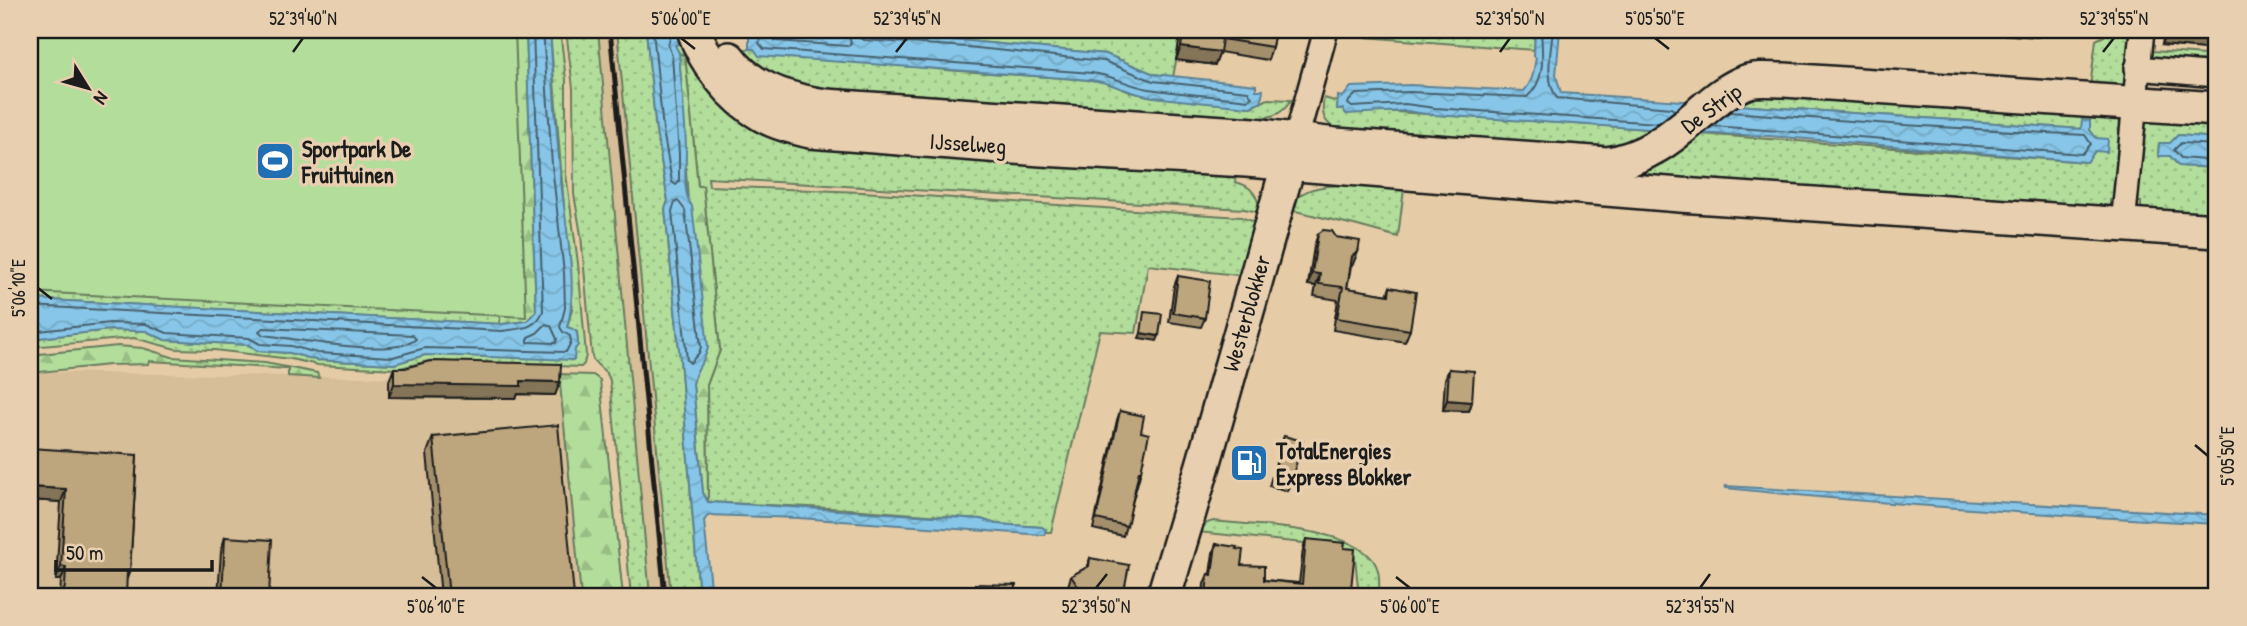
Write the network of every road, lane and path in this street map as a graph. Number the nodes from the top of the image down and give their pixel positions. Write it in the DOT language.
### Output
graph roads {
  1 [pos="694,30"];
  2 [pos="714,30"];
  3 [pos="1326,30"];
  4 [pos="2142,30"];
  5 [pos="2137,68"];
  6 [pos="2217,75"];
  7 [pos="2134,103"];
  8 [pos="2217,109"];
  9 [pos="1292,152"];
  10 [pos="2123,225"];
  11 [pos="2217,232"];
  12 [pos="1164,596"];
  1 -- 9 [label="street, IJsselweg"];
  2 -- 9 [label="street, IJsselweg"];
  3 -- 9 [label="street, Westerblokker"];
  4 -- 5 [label="street"];
  5 -- 6 [label="street"];
  5 -- 7 [label="street"];
  7 -- 8 [label="street, De Strip"];
  7 -- 9 [label="street, De Strip"];
  7 -- 10 [label="street"];
  9 -- 10 [label="street"];
  9 -- 12 [label="street, Westerblokker"];
  10 -- 11 [label="street"];
}
